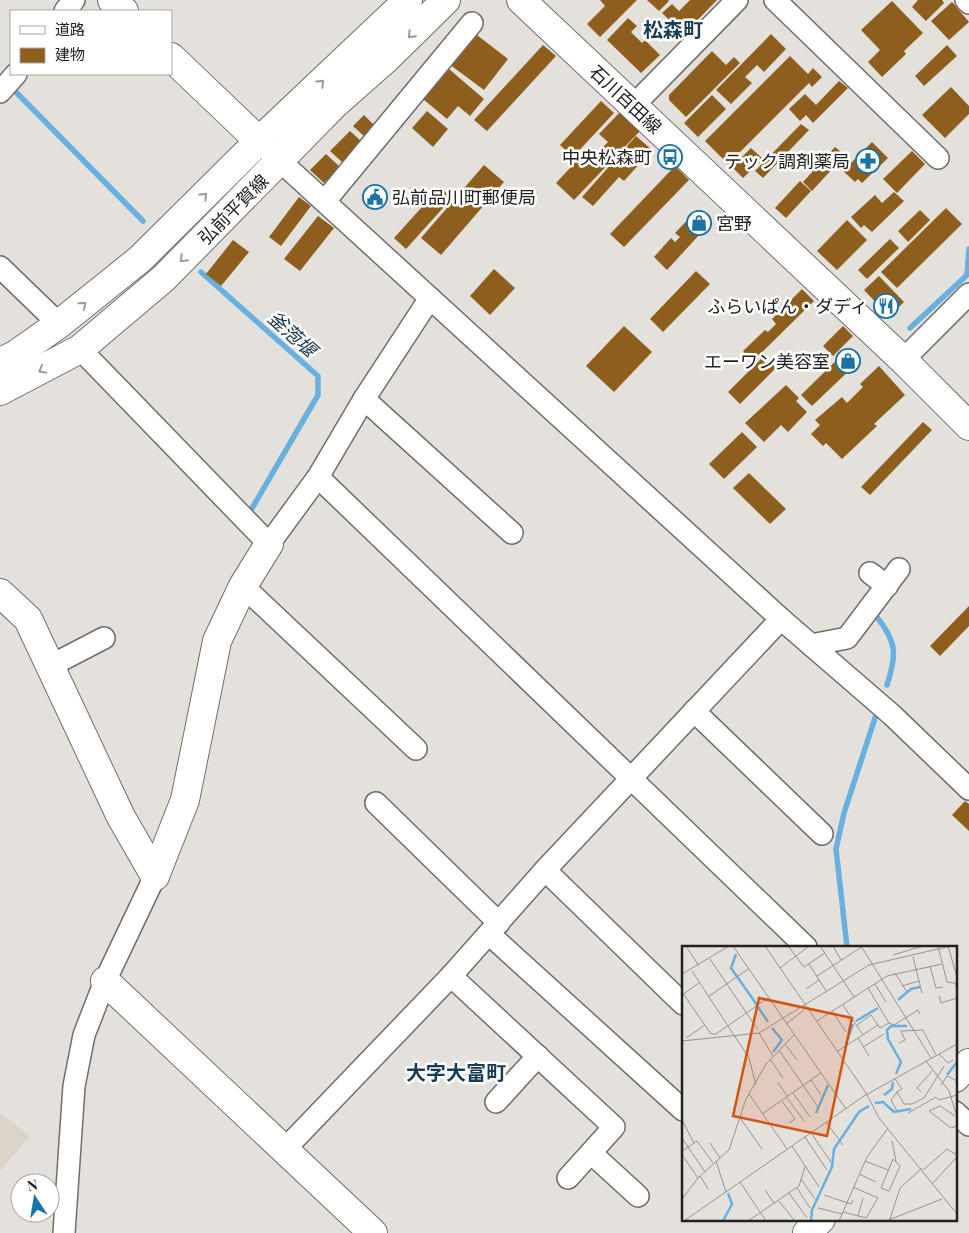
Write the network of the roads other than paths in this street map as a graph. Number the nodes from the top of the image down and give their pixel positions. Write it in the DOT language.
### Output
graph roads {
  1 [pos="74,0"];
  2 [pos="112,0"];
  3 [pos="408,0"];
  4 [pos="446,0"];
  5 [pos="521,0"];
  6 [pos="737,0"];
  7 [pos="775,0"];
  8 [pos="966,0"];
  9 [pos="969,3"];
  10 [pos="66,10"];
  11 [pos="123,10"];
  12 [pos="472,23"];
  13 [pos="172,58"];
  14 [pos="15,75"];
  15 [pos="0,92"];
  16 [pos="633,106"];
  17 [pos="259,142"];
  18 [pos="938,158"];
  19 [pos="281,161"];
  20 [pos="325,201"];
  21 [pos="0,267"];
  22 [pos="969,294"];
  23 [pos="430,298"];
  24 [pos="59,324"];
  25 [pos="80,349"];
  26 [pos="903,360"];
  27 [pos="0,362"];
  28 [pos="0,391"];
  29 [pos="364,399"];
  30 [pos="969,426"];
  31 [pos="318,477"];
  32 [pos="512,533"];
  33 [pos="269,544"];
  34 [pos="870,573"];
  35 [pos="243,586"];
  36 [pos="0,593"];
  37 [pos="781,619"];
  38 [pos="104,638"];
  39 [pos="810,645"];
  40 [pos="50,666"];
  41 [pos="694,711"];
  42 [pos="416,749"];
  43 [pos="630,779"];
  44 [pos="969,789"];
  45 [pos="376,803"];
  46 [pos="822,834"];
  47 [pos="545,870"];
  48 [pos="155,876"];
  49 [pos="494,928"];
  50 [pos="805,946"];
  51 [pos="451,976"];
  52 [pos="104,982"];
  53 [pos="682,1003"];
  54 [pos="538,1056"];
  55 [pos="969,1063"];
  56 [pos="956,1077"];
  57 [pos="496,1102"];
  58 [pos="682,1109"];
  59 [pos="956,1113"];
  60 [pos="969,1125"];
  61 [pos="284,1150"];
  62 [pos="591,1153"];
  63 [pos="568,1178"];
  64 [pos="638,1196"];
  65 [pos="820,1220"];
  66 [pos="64,1233"];
  67 [pos="373,1233"];
  68 [pos="808,1233"];
  1 -- 10 [label="street"];
  2 -- 11 [label="main road"];
  17 -- 3 [label="main road, 弘前平賀線, one-way"];
  4 -- 19 [label="main road, 弘前平賀線, one-way"];
  5 -- 16 [label="main road, 石川百田線"];
  6 -- 16 [label="street"];
  7 -- 18 [label="street"];
  8 -- 9 [label="street"];
  12 -- 20 [label="street"];
  13 -- 17 [label="main road"];
  14 -- 15 [label="street"];
  16 -- 26 [label="main road, 石川百田線"];
  17 -- 19 [label="street"];
  24 -- 17 [label="main road, 弘前平賀線, one-way"];
  19 -- 20 [label="street"];
  19 -- 25 [label="main road, 弘前平賀線, one-way"];
  20 -- 23 [label="street"];
  21 -- 24 [label="street"];
  22 -- 26 [label="street"];
  23 -- 29 [label="street"];
  23 -- 37 [label="street"];
  24 -- 27 [label="main road, 弘前平賀線"];
  25 -- 28 [label="main road, 弘前平賀線, one-way"];
  25 -- 33 [label="street"];
  26 -- 30 [label="main road, 石川百田線"];
  29 -- 31 [label="street"];
  29 -- 32 [label="street"];
  31 -- 33 [label="street"];
  31 -- 43 [label="street"];
  33 -- 35 [label="main road"];
  34 -- 39 [label="street"];
  35 -- 42 [label="street"];
  35 -- 48 [label="main road"];
  36 -- 40 [label="main road"];
  37 -- 39 [label="street"];
  37 -- 41 [label="street"];
  38 -- 40 [label="street"];
  39 -- 44 [label="street"];
  40 -- 48 [label="main road"];
  41 -- 43 [label="street"];
  41 -- 46 [label="street"];
  43 -- 47 [label="street"];
  43 -- 50 [label="street"];
  45 -- 49 [label="street"];
  47 -- 49 [label="street"];
  47 -- 53 [label="street"];
  48 -- 52 [label="street"];
  49 -- 51 [label="street"];
  49 -- 58 [label="street"];
  51 -- 54 [label="street"];
  51 -- 61 [label="street"];
  52 -- 61 [label="main road"];
  52 -- 66 [label="street"];
  54 -- 57 [label="street"];
  54 -- 62 [label="street"];
  55 -- 56 [label="main road"];
  59 -- 60 [label="street"];
  61 -- 67 [label="main road"];
  62 -- 63 [label="street"];
  62 -- 64 [label="street"];
  65 -- 68 [label="main road"];
}
